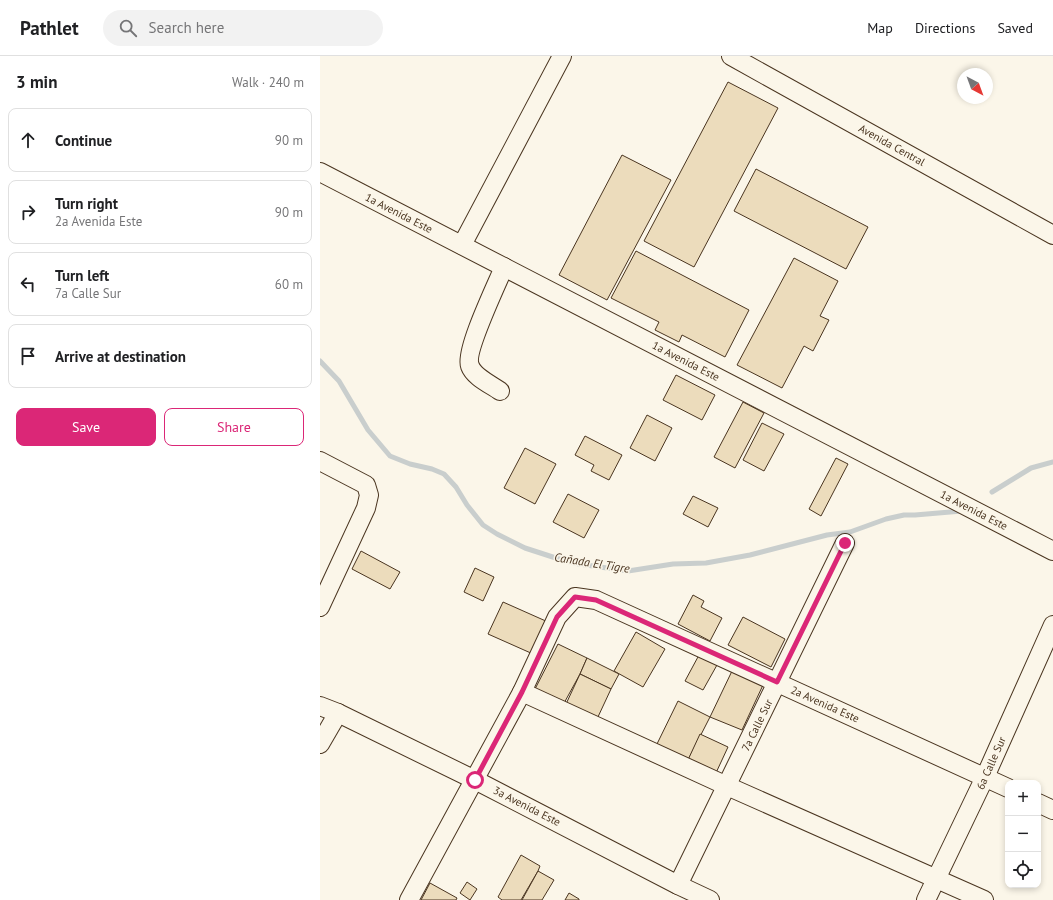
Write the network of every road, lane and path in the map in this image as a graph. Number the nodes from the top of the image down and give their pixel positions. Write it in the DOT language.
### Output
graph roads {
  1 [pos="562,56"];
  2 [pos="731,56"];
  3 [pos="320,172"];
  4 [pos="1053,234"];
  5 [pos="462,245"];
  6 [pos="504,267"];
  7 [pos="500,391"];
  8 [pos="320,461"];
  9 [pos="845,543"];
  10 [pos="1053,551"];
  11 [pos="324,588"];
  12 [pos="320,607"];
  13 [pos="1053,625"];
  14 [pos="777,682"];
  15 [pos="522,692"];
  16 [pos="320,706"];
  17 [pos="338,713"];
  18 [pos="320,744"];
  19 [pos="985,777"];
  20 [pos="475,780"];
  21 [pos="727,786"];
  22 [pos="1005,787"];
  23 [pos="1041,804"];
  24 [pos="1053,810"];
  25 [pos="938,878"];
  26 [pos="678,885"];
  27 [pos="409,900"];
  28 [pos="710,900"];
  29 [pos="926,900"];
  30 [pos="984,900"];
  1 -- 5 [label="street"];
  2 -- 4 [label="street, Avenida Central"];
  3 -- 5 [label="street, 1a Avenida Este"];
  5 -- 6 [label="street, 1a Avenida Este"];
  6 -- 7 [label="street"];
  6 -- 10 [label="street, 1a Avenida Este"];
  8 -- 11 [label="street"];
  9 -- 14 [label="street, 7a Calle Sur"];
  11 -- 12 [label="street"];
  13 -- 19 [label="street, 6a Calle Sur"];
  14 -- 15 [label="street, 2a Avenida Este"];
  14 -- 19 [label="street, 2a Avenida Este"];
  14 -- 21 [label="street, 7a Calle Sur"];
  15 -- 20 [label="street"];
  15 -- 21 [label="street"];
  16 -- 17 [label="street, 3a Avenida Este"];
  17 -- 18 [label="street"];
  17 -- 20 [label="street, 3a Avenida Este"];
  19 -- 22 [label="street, 2a Avenida Este"];
  19 -- 25 [label="street, 6a Calle Sur"];
  20 -- 26 [label="street, 3a Avenida Este"];
  20 -- 27 [label="street"];
  21 -- 25 [label="street"];
  21 -- 26 [label="street, 7a Calle Sur"];
  23 -- 24 [label="street"];
  25 -- 29 [label="street, 6a Calle Sur"];
  25 -- 30 [label="street"];
  26 -- 28 [label="street, 3a Avenida Este"];
}
